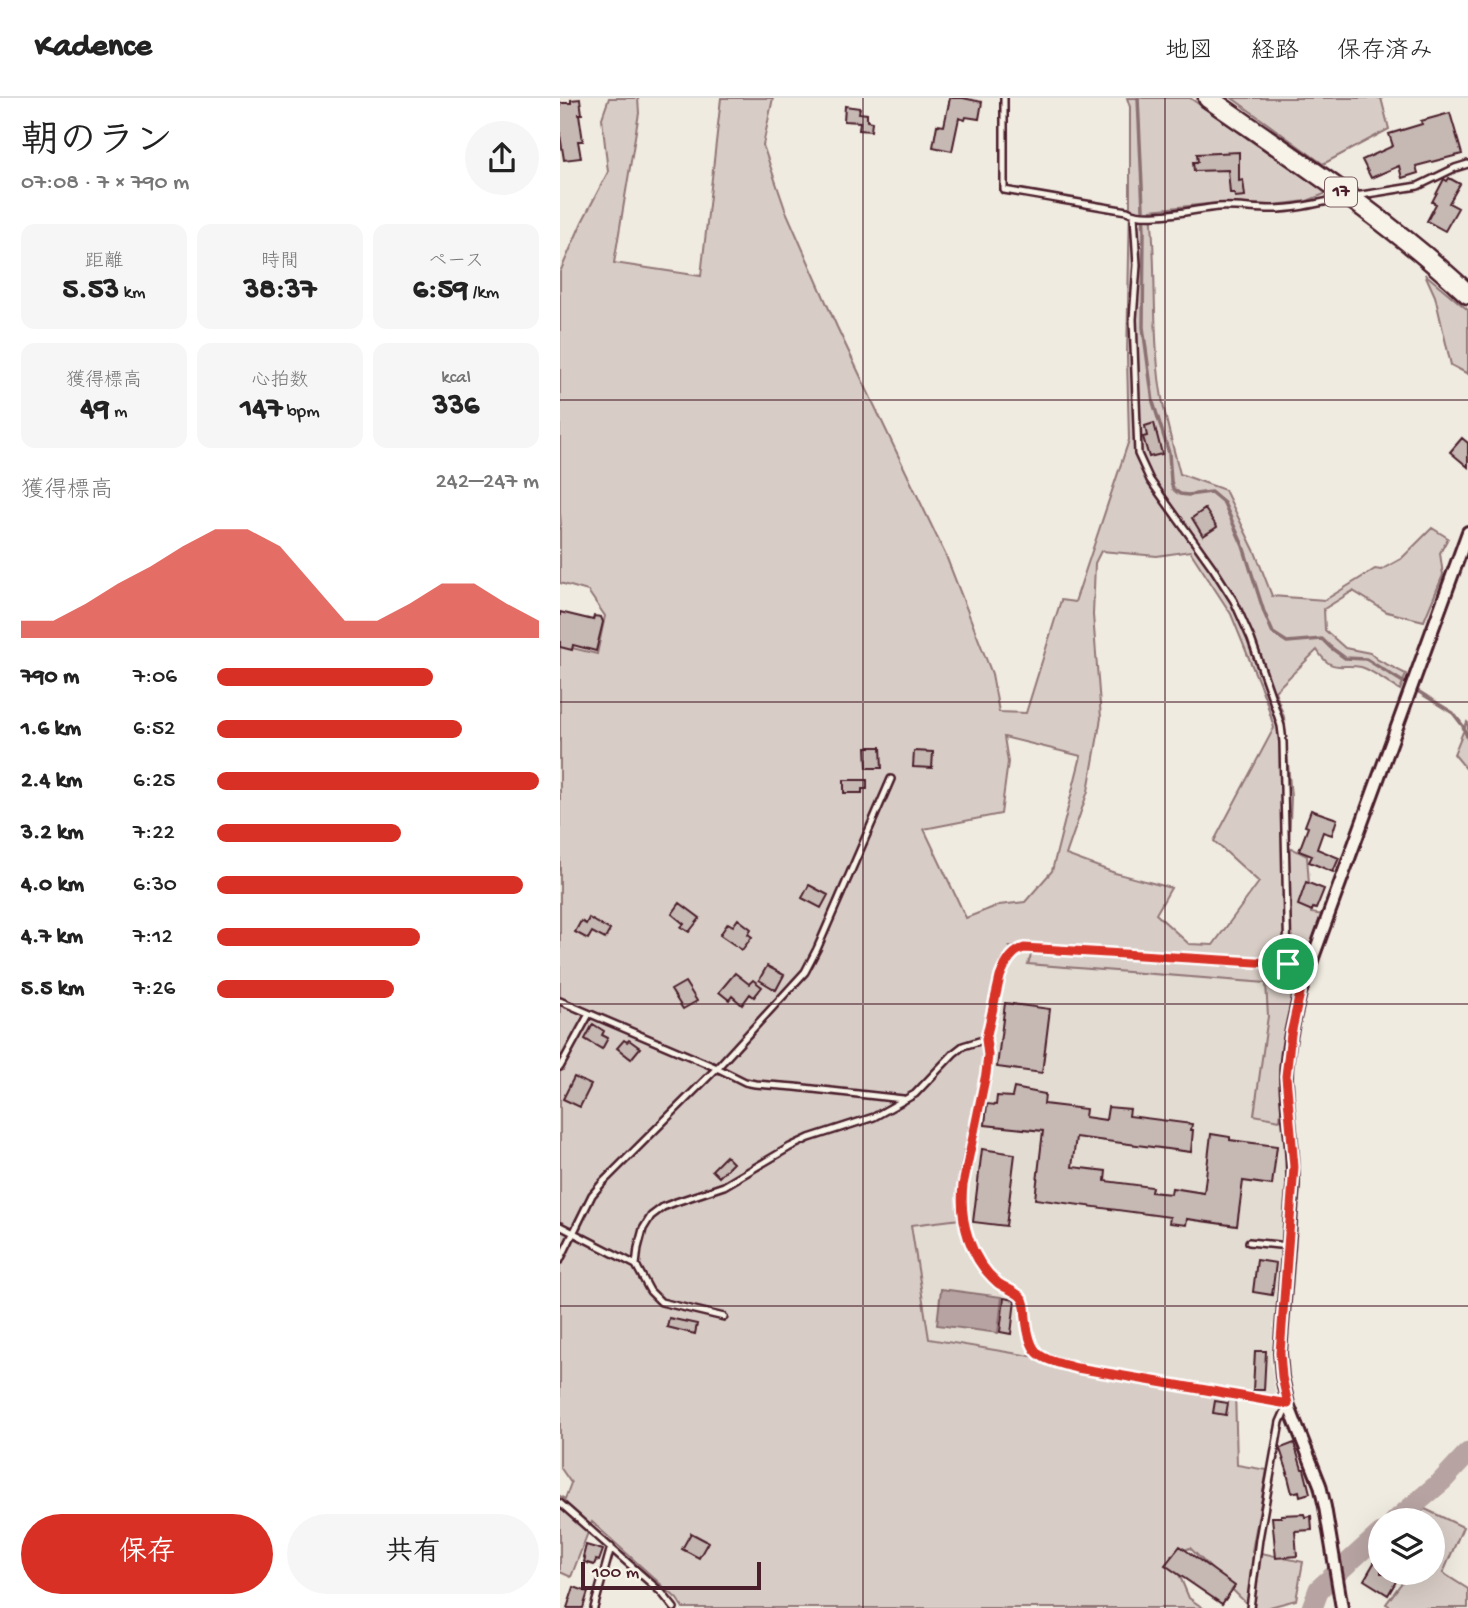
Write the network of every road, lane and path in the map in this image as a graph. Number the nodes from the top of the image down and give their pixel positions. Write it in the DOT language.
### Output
graph roads {
  1 [pos="1004,98"];
  2 [pos="1208,98"];
  3 [pos="1468,164"];
  4 [pos="1348,197"];
  5 [pos="1136,215"];
  6 [pos="1468,294"];
  7 [pos="1468,532"];
  8 [pos="891,779"];
  9 [pos="1288,964"];
  10 [pos="1300,993"];
  11 [pos="560,1001"];
  12 [pos="589,1014"];
  13 [pos="986,1039"];
  14 [pos="560,1067"];
  15 [pos="717,1068"];
  16 [pos="904,1099"];
  17 [pos="560,1226"];
  18 [pos="574,1233"];
  19 [pos="1249,1242"];
  20 [pos="1288,1246"];
  21 [pos="560,1260"];
  22 [pos="636,1265"];
  23 [pos="724,1317"];
  24 [pos="1288,1404"];
  25 [pos="560,1503"];
  26 [pos="611,1547"];
  27 [pos="594,1608"];
  28 [pos="674,1608"];
  29 [pos="1250,1608"];
  30 [pos="1342,1608"];
  1 -- 5 [label="lane"];
  2 -- 4 [label="main road, 17"];
  3 -- 4 [label="lane"];
  4 -- 5 [label="lane"];
  4 -- 6 [label="main road, 17"];
  5 -- 9 [label="lane"];
  7 -- 10 [label="street"];
  8 -- 15 [label="lane"];
  9 -- 10 [label="lane"];
  9 -- 13 [label="lane"];
  10 -- 20 [label="street"];
  11 -- 12 [label="lane"];
  12 -- 14 [label="lane"];
  12 -- 15 [label="lane"];
  13 -- 16 [label="lane"];
  13 -- 24 [label="lane"];
  15 -- 16 [label="lane"];
  15 -- 18 [label="lane"];
  16 -- 22 [label="lane"];
  17 -- 18 [label="lane"];
  18 -- 21 [label="lane"];
  18 -- 22 [label="lane"];
  19 -- 20 [label="lane"];
  20 -- 24 [label="street"];
  22 -- 23 [label="lane"];
  24 -- 29 [label="lane"];
  24 -- 30 [label="street"];
  25 -- 26 [label="lane"];
  26 -- 27 [label="lane"];
  26 -- 28 [label="lane"];
}
